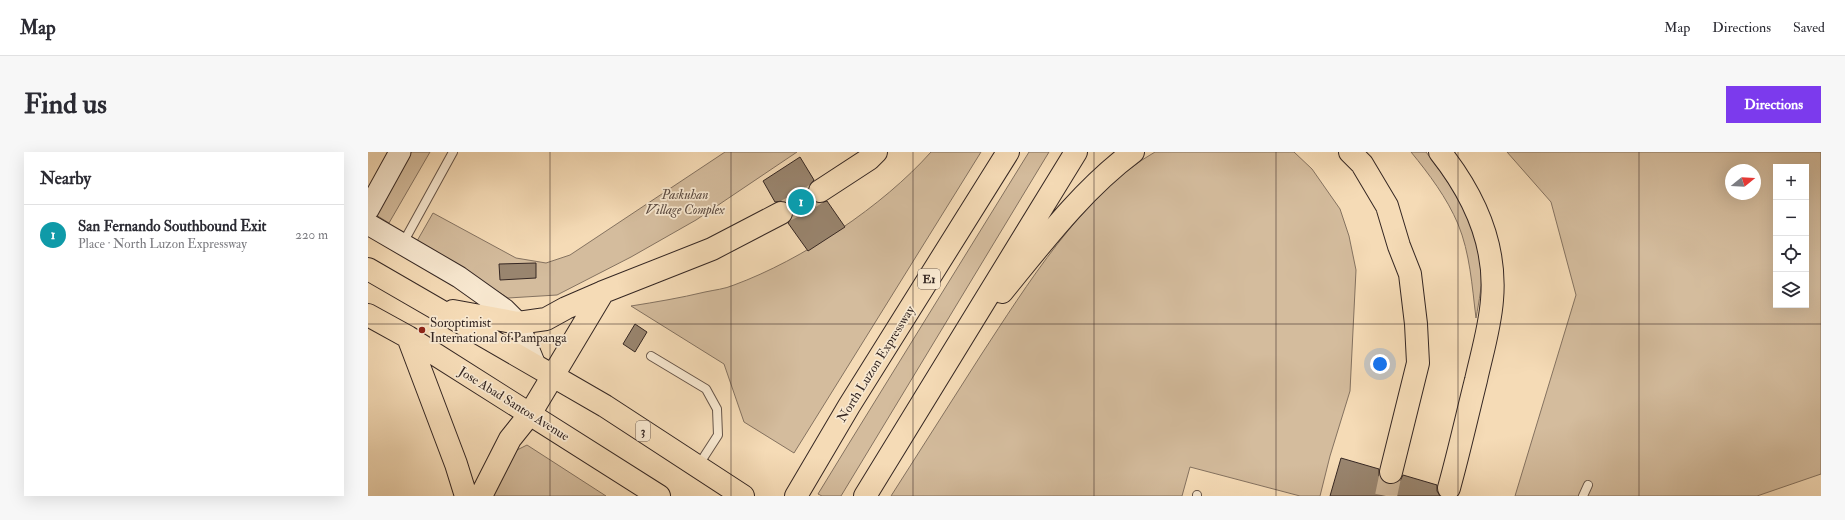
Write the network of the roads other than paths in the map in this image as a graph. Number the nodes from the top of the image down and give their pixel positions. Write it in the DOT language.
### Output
graph roads {
  1 [pos="400,152"];
  2 [pos="453,152"];
  3 [pos="876,152"];
  4 [pos="1008,152"];
  5 [pos="1076,152"];
  6 [pos="1133,152"];
  7 [pos="1350,152"];
  8 [pos="1440,152"];
  9 [pos="820,191"];
  10 [pos="368,210"];
  11 [pos="781,213"];
  12 [pos="368,224"];
  13 [pos="403,243"];
  14 [pos="368,269"];
  15 [pos="603,292"];
  16 [pos="438,309"];
  17 [pos="368,315"];
  18 [pos="511,316"];
  19 [pos="408,337"];
  20 [pos="651,356"];
  21 [pos="943,367"];
  22 [pos="544,370"];
  23 [pos="530,414"];
  24 [pos="697,466"];
  25 [pos="1391,472"];
  26 [pos="1588,485"];
  27 [pos="1449,488"];
  28 [pos="738,493"];
  29 [pos="466,496"];
  30 [pos="481,496"];
  31 [pos="659,496"];
  32 [pos="796,496"];
  33 [pos="865,496"];
  34 [pos="1583,496"];
  1 -- 10 [label="main road"];
  2 -- 13 [label="lane"];
  3 -- 9 [label="highway"];
  4 -- 32 [label="highway, North Luzon Expressway / E1"];
  5 -- 21 [label="highway"];
  6 -- 21 [label="highway"];
  7 -- 25 [label="highway"];
  8 -- 27 [label="highway"];
  11 -- 15 [label="highway"];
  12 -- 13 [label="main road"];
  13 -- 18 [label="main road"];
  14 -- 16 [label="highway, 3"];
  15 -- 18 [label="highway"];
  15 -- 22 [label="highway"];
  16 -- 18 [label="highway"];
  16 -- 22 [label="highway, 3"];
  17 -- 19 [label="highway, Jose Abad Santos Avenue"];
  18 -- 22 [label="main road"];
  19 -- 23 [label="highway, Jose Abad Santos Avenue"];
  19 -- 29 [label="highway"];
  20 -- 24 [label="lane"];
  21 -- 33 [label="highway"];
  22 -- 23 [label="highway"];
  22 -- 24 [label="highway, 3"];
  23 -- 30 [label="highway"];
  23 -- 31 [label="highway, Jose Abad Santos Avenue"];
  24 -- 28 [label="highway, 3"];
  26 -- 34 [label="lane"];
}
